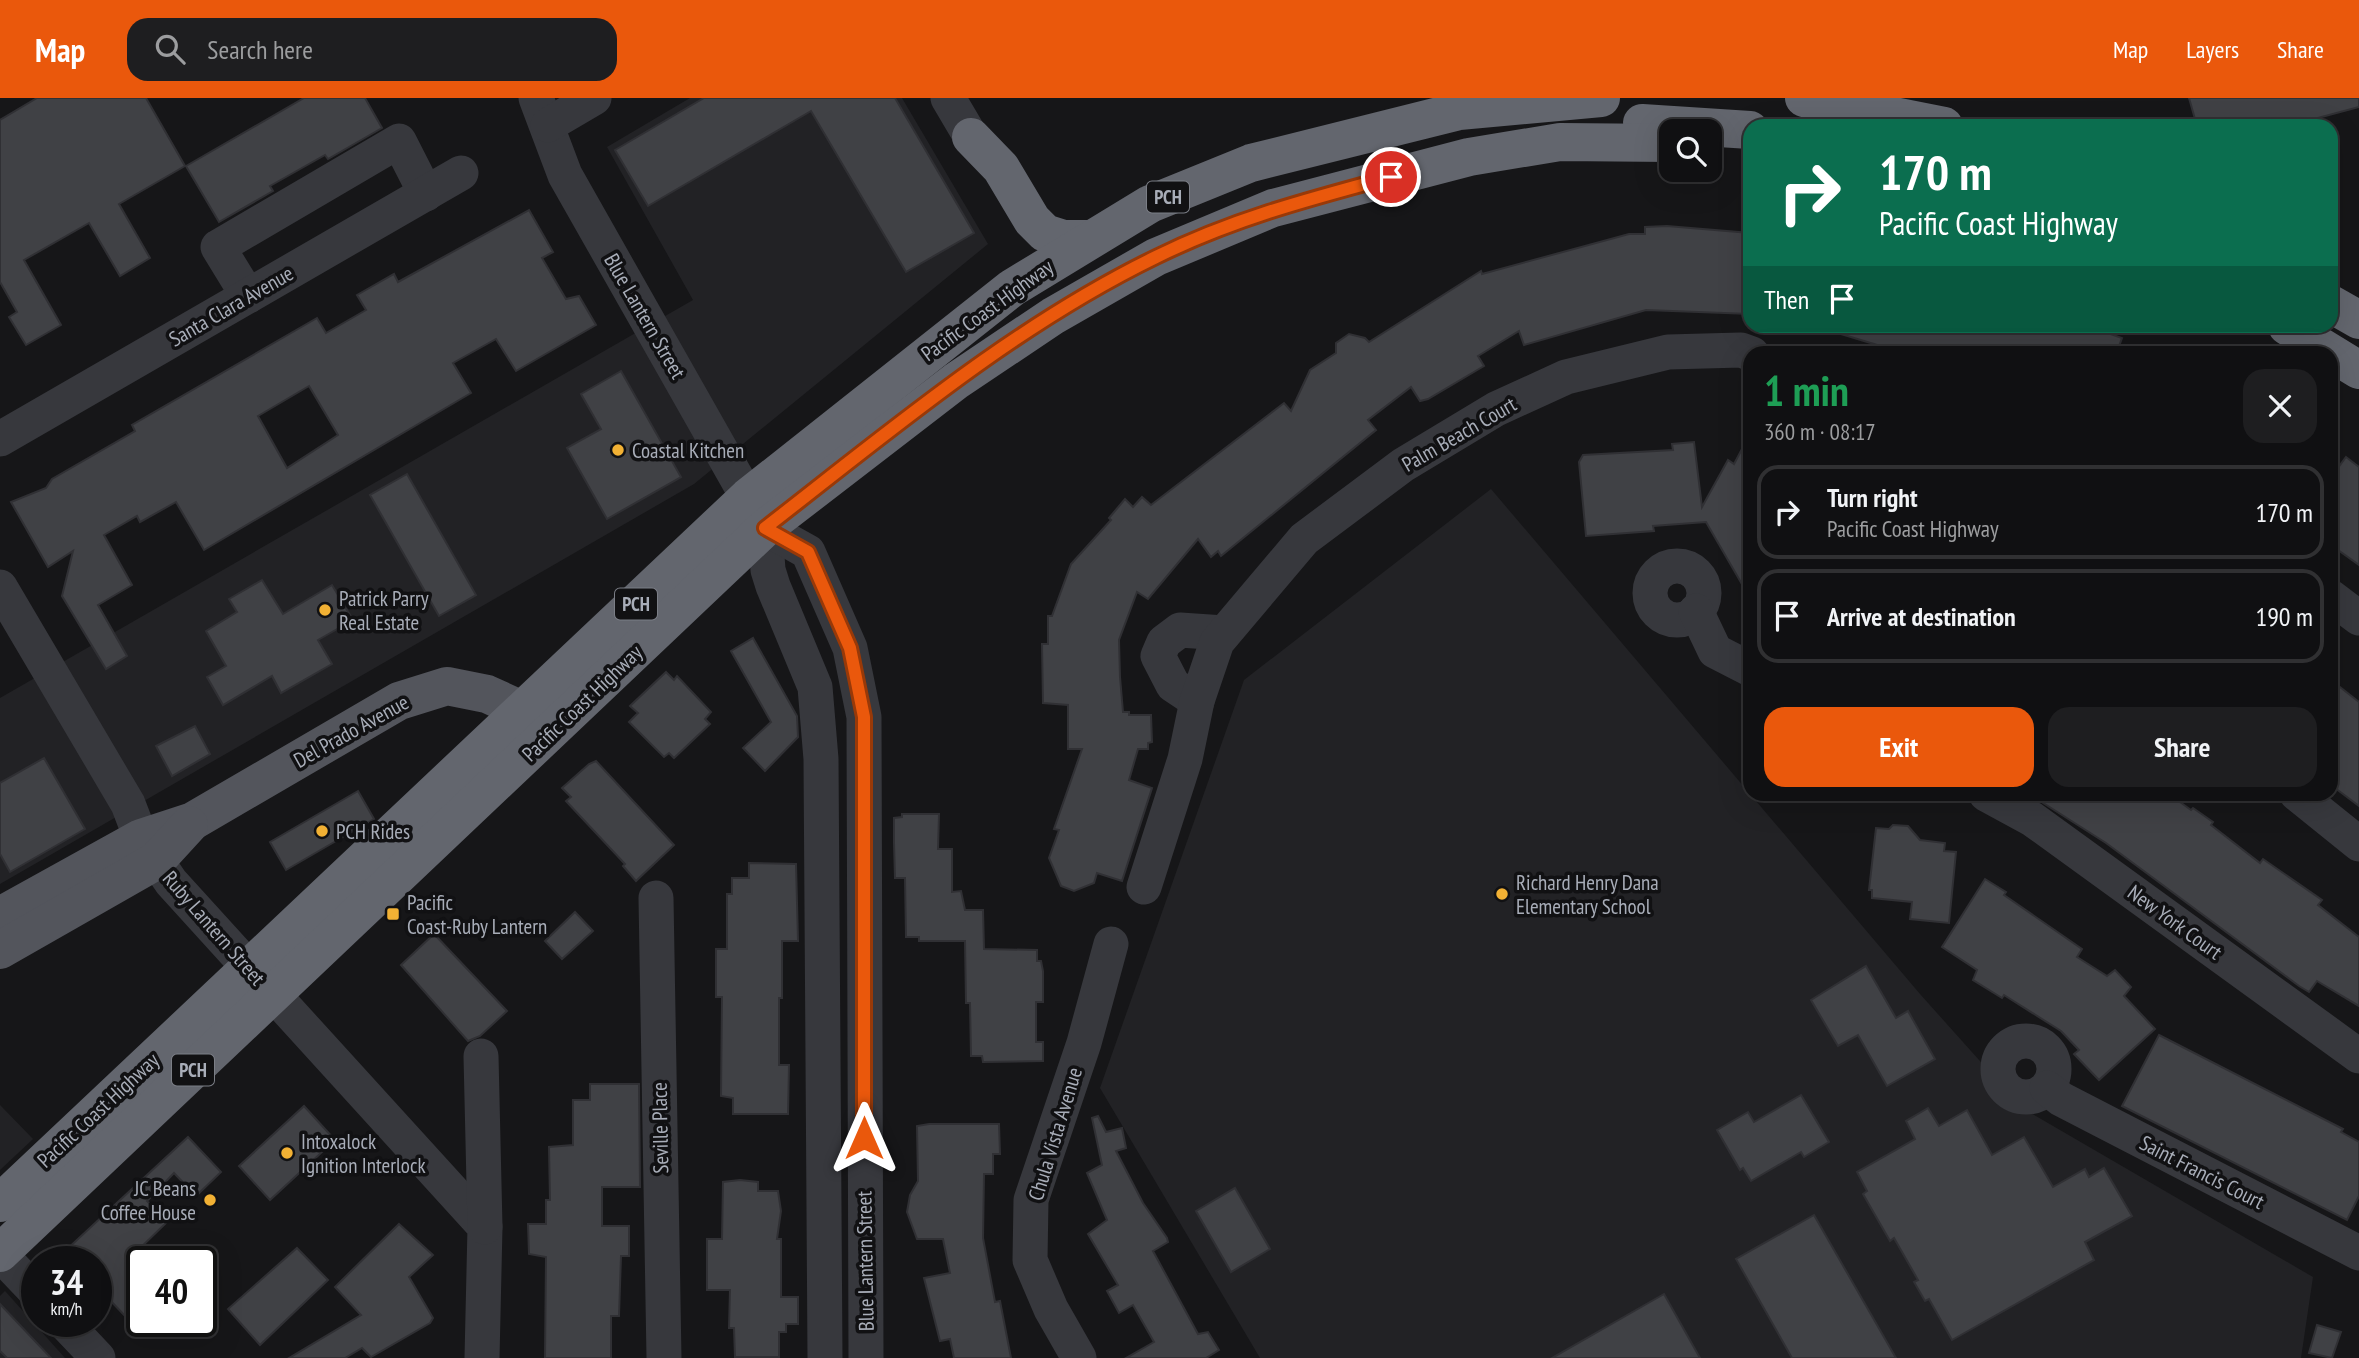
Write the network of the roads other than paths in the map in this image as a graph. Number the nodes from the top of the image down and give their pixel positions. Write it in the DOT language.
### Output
graph roads {
  1 [pos="594,98"];
  2 [pos="948,98"];
  3 [pos="1601,98"];
  4 [pos="1804,98"];
  5 [pos="1459,105"];
  6 [pos="542,111"];
  7 [pos="1909,119"];
  8 [pos="1743,130"];
  9 [pos="971,137"];
  10 [pos="1659,143"];
  11 [pos="1722,143"];
  12 [pos="1743,144"];
  13 [pos="461,173"];
  14 [pos="425,194"];
  15 [pos="1089,239"];
  16 [pos="248,296"];
  17 [pos="2338,308"];
  18 [pos="1053,316"];
  19 [pos="2359,320"];
  20 [pos="2298,333"];
  21 [pos="2320,346"];
  22 [pos="1743,351"];
  23 [pos="2338,357"];
  24 [pos="2359,370"];
  25 [pos="0,439"];
  26 [pos="757,512"];
  27 [pos="0,587"];
  28 [pos="2338,602"];
  29 [pos="1696,611"];
  30 [pos="2359,618"];
  31 [pos="1224,633"];
  32 [pos="1743,665"];
  33 [pos="1197,701"];
  34 [pos="535,723"];
  35 [pos="1999,801"];
  36 [pos="2306,801"];
  37 [pos="2359,844"];
  38 [pos="148,850"];
  39 [pos="1144,887"];
  40 [pos="656,898"];
  41 [pos="0,916"];
  42 [pos="1111,944"];
  43 [pos="0,950"];
  44 [pos="260,981"];
  45 [pos="481,1056"];
  46 [pos="2359,1056"];
  47 [pos="2047,1088"];
  48 [pos="0,1203"];
  49 [pos="485,1227"];
  50 [pos="0,1253"];
  51 [pos="2359,1253"];
  52 [pos="21,1276"];
  53 [pos="78,1337"];
  54 [pos="98,1358"];
  55 [pos="482,1358"];
  56 [pos="664,1358"];
  57 [pos="825,1358"];
  58 [pos="866,1358"];
  59 [pos="1079,1358"];
  1 -- 6 [label="street"];
  2 -- 9 [label="street"];
  3 -- 5 [label="highway, Pacific Coast Highway / PCH"];
  4 -- 7 [label="highway"];
  5 -- 8 [label="highway"];
  5 -- 15 [label="highway, Pacific Coast Highway / PCH"];
  5 -- 18 [label="highway"];
  6 -- 26 [label="street, Blue Lantern Street"];
  9 -- 15 [label="highway"];
  10 -- 18 [label="highway, Pacific Coast Highway / PCH"];
  11 -- 12 [label="highway"];
  13 -- 14 [label="street, Santa Clara Avenue"];
  14 -- 16 [label="street, Santa Clara Avenue"];
  14 -- 16 [label="street"];
  15 -- 26 [label="highway, Pacific Coast Highway / PCH"];
  16 -- 25 [label="street, Santa Clara Avenue"];
  17 -- 19 [label="highway"];
  18 -- 26 [label="highway, Pacific Coast Highway / PCH"];
  20 -- 21 [label="highway"];
  22 -- 31 [label="street, Palm Beach Court"];
  23 -- 24 [label="highway"];
  26 -- 34 [label="highway, Pacific Coast Highway / PCH"];
  26 -- 57 [label="street, Blue Lantern Street"];
  26 -- 58 [label="street, Blue Lantern Street"];
  27 -- 38 [label="street, Ruby Lantern Street"];
  28 -- 30 [label="street"];
  29 -- 32 [label="street"];
  31 -- 33 [label="street, Palm Beach Court"];
  31 -- 33 [label="street"];
  33 -- 39 [label="street, Palm Beach Court"];
  34 -- 38 [label="main road, Del Prado Avenue"];
  34 -- 44 [label="highway, Pacific Coast Highway / PCH"];
  35 -- 46 [label="street, New York Court"];
  36 -- 37 [label="street"];
  38 -- 41 [label="main road, Del Prado Avenue"];
  38 -- 43 [label="main road, Del Prado Avenue"];
  38 -- 44 [label="street, Ruby Lantern Street"];
  40 -- 56 [label="street, Seville Place"];
  42 -- 59 [label="street, Chula Vista Avenue"];
  44 -- 48 [label="highway, Pacific Coast Highway / PCH"];
  44 -- 49 [label="street, Ruby Lantern Street"];
  44 -- 50 [label="highway, Pacific Coast Highway / PCH"];
  45 -- 49 [label="street"];
  47 -- 51 [label="street, Saint Francis Court"];
  49 -- 55 [label="street"];
  50 -- 52 [label="street"];
  53 -- 54 [label="street"];
}
